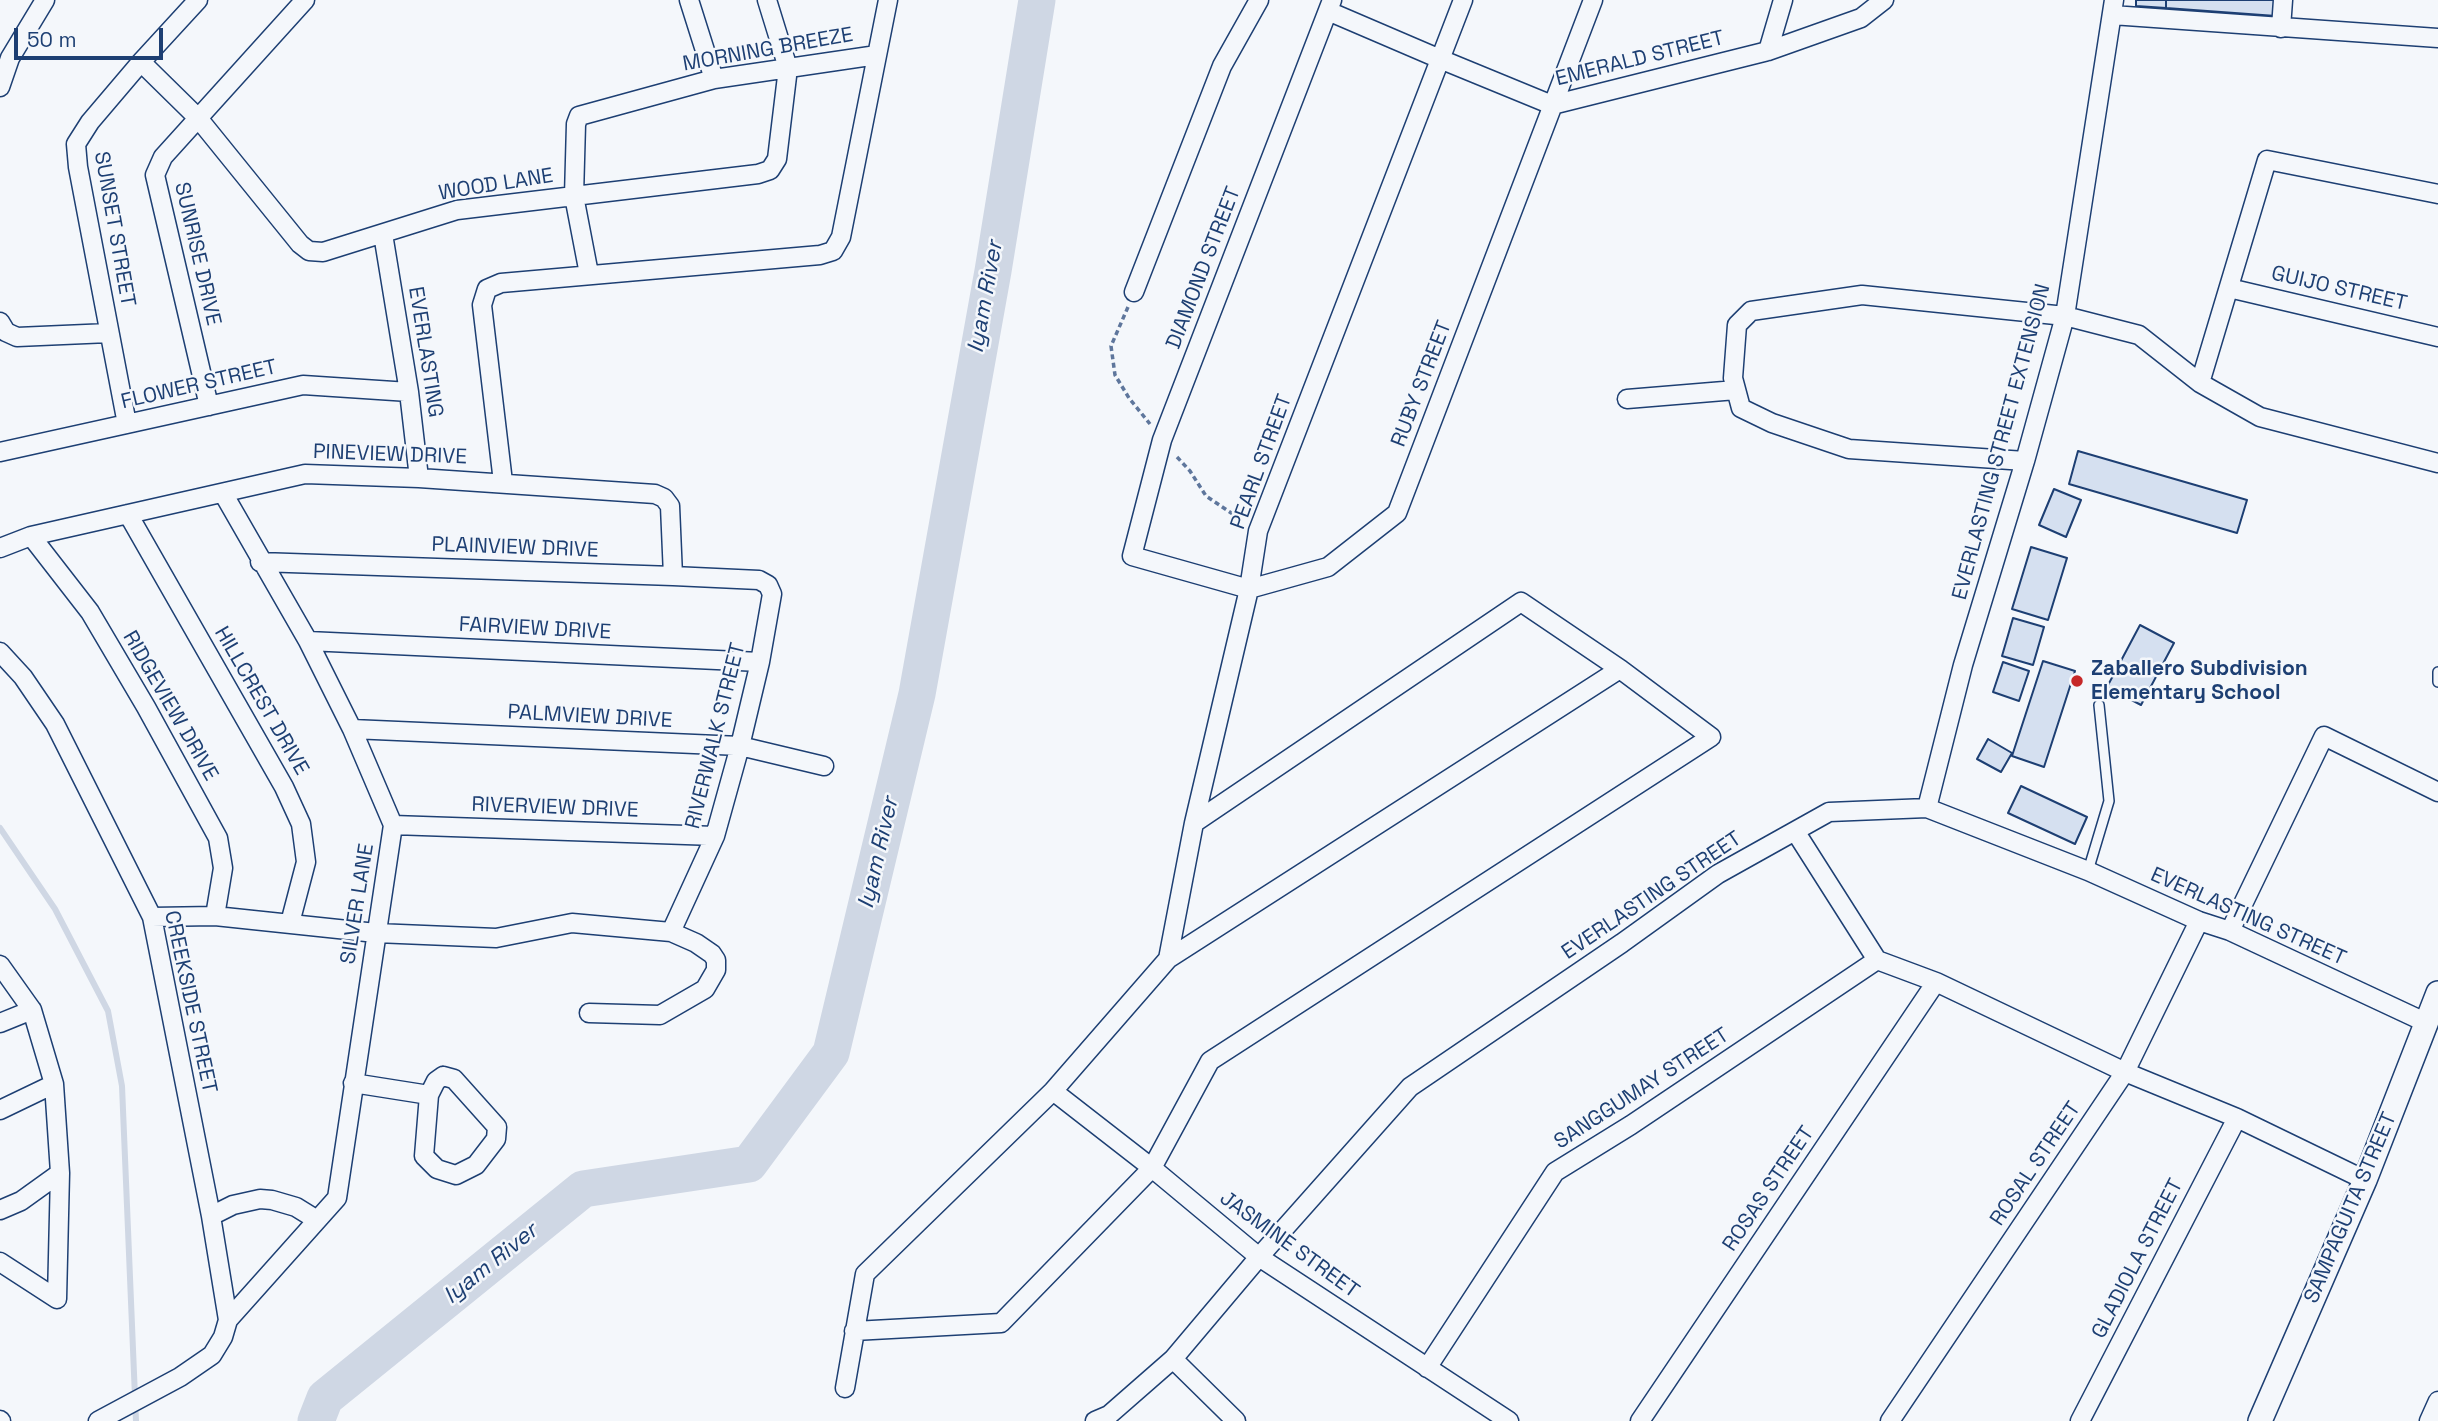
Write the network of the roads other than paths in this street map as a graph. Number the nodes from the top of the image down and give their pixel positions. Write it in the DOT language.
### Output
graph roads {
  1 [pos="45,0"];
  2 [pos="198,0"];
  3 [pos="305,0"];
  4 [pos="689,0"];
  5 [pos="767,0"];
  6 [pos="888,0"];
  7 [pos="1259,0"];
  8 [pos="1463,0"];
  9 [pos="1593,0"];
  10 [pos="1783,0"];
  11 [pos="1884,0"];
  12 [pos="2283,0"];
  13 [pos="1330,5"];
  14 [pos="2113,8"];
  15 [pos="2281,28"];
  16 [pos="2438,38"];
  17 [pos="1768,51"];
  18 [pos="877,55"];
  19 [pos="1440,60"];
  20 [pos="141,62"];
  21 [pos="788,68"];
  22 [pos="714,79"];
  23 [pos="0,87"];
  24 [pos="1552,104"];
  25 [pos="198,118"];
  26 [pos="2438,194"];
  27 [pos="573,196"];
  28 [pos="383,234"];
  29 [pos="589,274"];
  30 [pos="2229,288"];
  31 [pos="1134,292"];
  32 [pos="2065,316"];
  33 [pos="3,327"];
  34 [pos="108,332"];
  35 [pos="2438,337"];
  36 [pos="2200,383"];
  37 [pos="1736,390"];
  38 [pos="409,392"];
  39 [pos="1627,399"];
  40 [pos="209,406"];
  41 [pos="127,424"];
  42 [pos="0,452"];
  43 [pos="2025,461"];
  44 [pos="2438,463"];
  45 [pos="419,478"];
  46 [pos="503,482"];
  47 [pos="223,493"];
  48 [pos="128,514"];
  49 [pos="31,536"];
  50 [pos="0,548"];
  51 [pos="260,562"];
  52 [pos="673,576"];
  53 [pos="768,585"];
  54 [pos="1249,589"];
  55 [pos="308,642"];
  56 [pos="0,652"];
  57 [pos="760,662"];
  58 [pos="1620,669"];
  59 [pos="2438,672"];
  60 [pos="2438,682"];
  61 [pos="2099,705"];
  62 [pos="352,729"];
  63 [pos="740,746"];
  64 [pos="824,765"];
  65 [pos="2438,792"];
  66 [pos="1927,808"];
  67 [pos="1194,823"];
  68 [pos="393,825"];
  69 [pos="1794,831"];
  70 [pos="715,836"];
  71 [pos="2088,871"];
  72 [pos="215,916"];
  73 [pos="152,917"];
  74 [pos="2199,921"];
  75 [pos="290,923"];
  76 [pos="671,932"];
  77 [pos="2230,932"];
  78 [pos="376,933"];
  79 [pos="1168,959"];
  80 [pos="1877,960"];
  81 [pos="0,965"];
  82 [pos="1936,982"];
  83 [pos="2438,993"];
  84 [pos="32,1010"];
  85 [pos="589,1013"];
  86 [pos="0,1023"];
  87 [pos="2427,1023"];
  88 [pos="2125,1072"];
  89 [pos="354,1083"];
  90 [pos="54,1084"];
  91 [pos="1053,1091"];
  92 [pos="429,1095"];
  93 [pos="0,1110"];
  94 [pos="2237,1118"];
  95 [pos="1152,1168"];
  96 [pos="60,1173"];
  97 [pos="2365,1180"];
  98 [pos="0,1210"];
  99 [pos="211,1216"];
  100 [pos="317,1220"];
  101 [pos="1259,1257"];
  102 [pos="0,1262"];
  103 [pos="228,1320"];
  104 [pos="854,1331"];
  105 [pos="1173,1359"];
  106 [pos="1427,1368"];
  107 [pos="845,1388"];
  108 [pos="2438,1401"];
  109 [pos="104,1418"];
  110 [pos="1095,1421"];
  111 [pos="1236,1421"];
  112 [pos="1509,1421"];
  113 [pos="1640,1421"];
  114 [pos="1890,1421"];
  115 [pos="2080,1421"];
  116 [pos="2260,1421"];
  117 [pos="2429,1421"];
  1 -- 23 [label="street"];
  2 -- 20 [label="street, SUNSET STREET"];
  3 -- 25 [label="street, SUNRISE DRIVE"];
  4 -- 22 [label="street"];
  5 -- 21 [label="street, WOOD LANE"];
  6 -- 18 [label="street"];
  7 -- 31 [label="street"];
  8 -- 19 [label="street, PEARL STREET"];
  9 -- 24 [label="street, RUBY STREET"];
  10 -- 17 [label="street"];
  11 -- 17 [label="street, EMERALD STREET"];
  12 -- 15 [label="street"];
  13 -- 19 [label="street, EMERALD STREET"];
  13 -- 54 [label="street, DIAMOND STREET"];
  14 -- 15 [label="street"];
  14 -- 32 [label="street, EVERLASTING STREET EXTENSION"];
  15 -- 16 [label="street"];
  17 -- 24 [label="street, EMERALD STREET"];
  18 -- 21 [label="street, MORNING BREEZE"];
  18 -- 29 [label="street"];
  19 -- 24 [label="street, EMERALD STREET"];
  19 -- 54 [label="street, PEARL STREET"];
  20 -- 25 [label="street, WOOD LANE"];
  20 -- 34 [label="street, SUNSET STREET"];
  21 -- 22 [label="street, MORNING BREEZE"];
  21 -- 27 [label="street, WOOD LANE"];
  22 -- 27 [label="street, MORNING BREEZE"];
  24 -- 54 [label="street, RUBY STREET"];
  25 -- 28 [label="street, WOOD LANE"];
  25 -- 40 [label="street, SUNRISE DRIVE"];
  26 -- 30 [label="street"];
  27 -- 28 [label="street, WOOD LANE"];
  27 -- 29 [label="street, MORNING BREEZE"];
  28 -- 38 [label="street, EVERLASTING"];
  29 -- 46 [label="street"];
  30 -- 35 [label="street, GUIJO STREET"];
  30 -- 36 [label="street"];
  32 -- 36 [label="street"];
  32 -- 37 [label="street"];
  32 -- 43 [label="street, EVERLASTING STREET EXTENSION"];
  33 -- 34 [label="street"];
  34 -- 41 [label="street, SUNSET STREET"];
  36 -- 44 [label="street"];
  37 -- 39 [label="street"];
  37 -- 43 [label="street"];
  38 -- 40 [label="street, FLOWER STREET"];
  38 -- 45 [label="street, EVERLASTING"];
  40 -- 41 [label="street, FLOWER STREET"];
  41 -- 42 [label="street, FLOWER STREET"];
  43 -- 66 [label="street, EVERLASTING STREET EXTENSION"];
  45 -- 46 [label="street, PINEVIEW DRIVE"];
  45 -- 47 [label="street, PINEVIEW DRIVE"];
  46 -- 52 [label="street, PINEVIEW DRIVE"];
  47 -- 48 [label="street, PINEVIEW DRIVE"];
  47 -- 51 [label="street, SILVER LANE"];
  48 -- 49 [label="street, PINEVIEW DRIVE"];
  48 -- 75 [label="street, HILLCREST DRIVE"];
  49 -- 50 [label="street, PINEVIEW DRIVE"];
  49 -- 72 [label="street, RIDGEVIEW DRIVE"];
  51 -- 52 [label="street, PLAINVIEW DRIVE"];
  51 -- 55 [label="street, SILVER LANE"];
  52 -- 53 [label="street, PLAINVIEW DRIVE"];
  53 -- 57 [label="street, RIVERWALK STREET"];
  54 -- 67 [label="street, PEARL STREET"];
  55 -- 57 [label="street, FAIRVIEW DRIVE"];
  55 -- 62 [label="street, SILVER LANE"];
  56 -- 73 [label="street, CREEKSIDE STREET"];
  57 -- 63 [label="street, RIVERWALK STREET"];
  58 -- 67 [label="street"];
  58 -- 79 [label="street"];
  58 -- 95 [label="street"];
  59 -- 60 [label="lane"];
  61 -- 71 [label="lane"];
  62 -- 63 [label="street, PALMVIEW DRIVE"];
  62 -- 68 [label="street, SILVER LANE"];
  63 -- 64 [label="street, PALMVIEW DRIVE"];
  63 -- 70 [label="street, RIVERWALK STREET"];
  65 -- 77 [label="street"];
  66 -- 69 [label="street, EVERLASTING STREET"];
  66 -- 71 [label="street, EVERLASTING STREET"];
  67 -- 79 [label="street, PEARL STREET"];
  68 -- 70 [label="street, RIVERVIEW DRIVE"];
  68 -- 78 [label="street, SILVER LANE"];
  69 -- 80 [label="street"];
  69 -- 101 [label="street, EVERLASTING STREET"];
  70 -- 76 [label="street, RIVERWALK STREET"];
  71 -- 74 [label="street, EVERLASTING STREET"];
  72 -- 73 [label="street"];
  72 -- 75 [label="street"];
  73 -- 99 [label="street, CREEKSIDE STREET"];
  74 -- 77 [label="street, EVERLASTING STREET"];
  74 -- 88 [label="street, ROSAL STREET"];
  75 -- 78 [label="street"];
  76 -- 78 [label="street"];
  76 -- 85 [label="street"];
  77 -- 87 [label="street, EVERLASTING STREET"];
  78 -- 89 [label="street, SILVER LANE"];
  79 -- 91 [label="street"];
  80 -- 82 [label="street"];
  80 -- 106 [label="street, SANGGUMAY STREET"];
  81 -- 84 [label="street"];
  82 -- 88 [label="street"];
  82 -- 113 [label="street, ROSAS STREET"];
  83 -- 87 [label="street, SAMPAGUITA STREET"];
  84 -- 86 [label="street"];
  84 -- 90 [label="street"];
  87 -- 97 [label="street, SAMPAGUITA STREET"];
  88 -- 94 [label="street"];
  88 -- 114 [label="street, ROSAL STREET"];
  89 -- 92 [label="street"];
  89 -- 100 [label="street, SILVER LANE"];
  90 -- 93 [label="street"];
  90 -- 96 [label="street"];
  91 -- 95 [label="street, JASMINE STREET"];
  91 -- 104 [label="street"];
  92 -- 92 [label="street"];
  94 -- 97 [label="street"];
  94 -- 115 [label="street, GLADIOLA STREET"];
  95 -- 101 [label="street, JASMINE STREET"];
  95 -- 104 [label="street"];
  96 -- 98 [label="street"];
  96 -- 102 [label="street"];
  97 -- 116 [label="street, SAMPAGUITA STREET"];
  99 -- 100 [label="street"];
  99 -- 103 [label="street, CREEKSIDE STREET"];
  100 -- 103 [label="street, SILVER LANE"];
  101 -- 105 [label="street, EVERLASTING STREET"];
  101 -- 106 [label="street, JASMINE STREET"];
  103 -- 109 [label="street"];
  104 -- 107 [label="street"];
  105 -- 110 [label="street, EVERLASTING STREET"];
  105 -- 111 [label="street"];
  106 -- 112 [label="street, JASMINE STREET"];
  108 -- 117 [label="street"];
}
